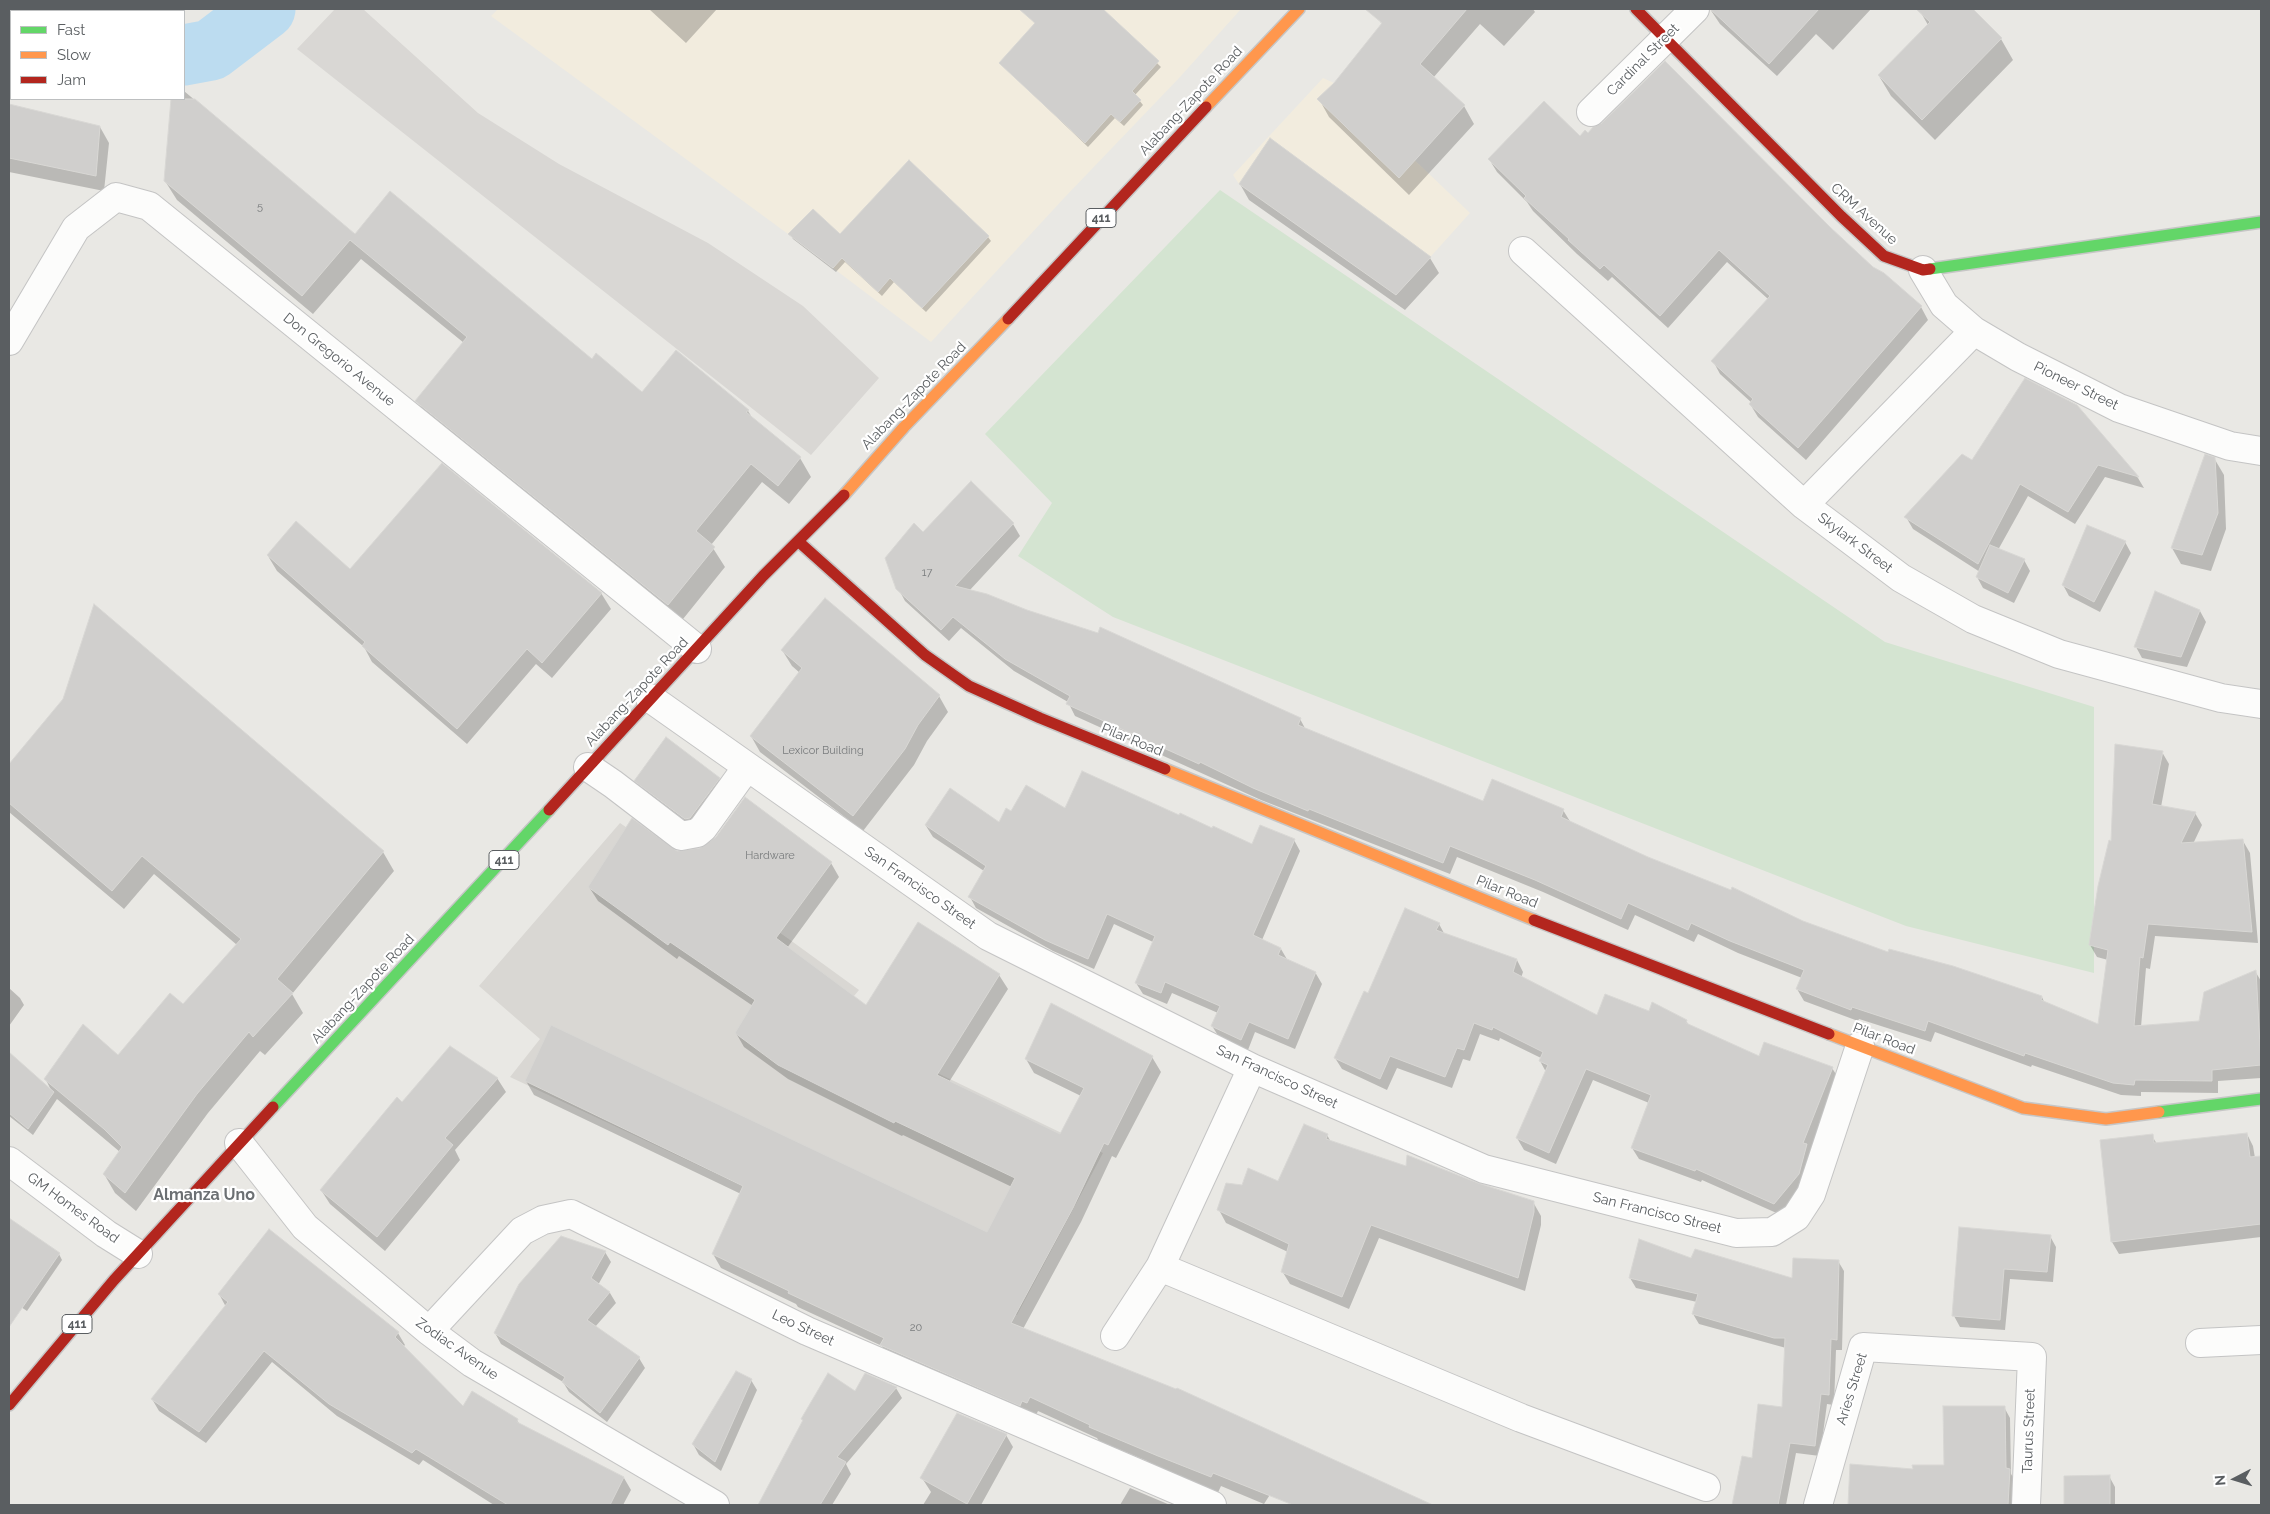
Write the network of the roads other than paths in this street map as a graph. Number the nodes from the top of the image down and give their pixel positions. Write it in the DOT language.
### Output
graph roads {
  1 [pos="1299,9"];
  2 [pos="1636,9"];
  3 [pos="1695,9"];
  4 [pos="1667,37"];
  5 [pos="1591,112"];
  6 [pos="2261,222"];
  7 [pos="1523,251"];
  8 [pos="1923,270"];
  9 [pos="1974,331"];
  10 [pos="9,341"];
  11 [pos="2261,451"];
  12 [pos="1804,505"];
  13 [pos="799,542"];
  14 [pos="697,649"];
  15 [pos="650,698"];
  16 [pos="2261,704"];
  17 [pos="747,766"];
  18 [pos="588,767"];
  19 [pos="1860,1046"];
  20 [pos="1252,1068"];
  21 [pos="2261,1099"];
  22 [pos="239,1143"];
  23 [pos="9,1161"];
  24 [pos="138,1254"];
  25 [pos="1160,1267"];
  26 [pos="429,1331"];
  27 [pos="1115,1336"];
  28 [pos="2261,1340"];
  29 [pos="2200,1343"];
  30 [pos="2032,1356"];
  31 [pos="9,1405"];
  32 [pos="1706,1488"];
  33 [pos="715,1505"];
  34 [pos="1212,1505"];
  35 [pos="1818,1505"];
  36 [pos="2026,1505"];
  1 -- 13 [label="main road, Alabang-Zapote Road / 411"];
  2 -- 4 [label="main road, CRM Avenue"];
  3 -- 4 [label="street, Cardinal Street"];
  4 -- 5 [label="street, Cardinal Street"];
  4 -- 8 [label="main road, CRM Avenue"];
  6 -- 8 [label="main road, CRM Avenue"];
  7 -- 12 [label="street, Skylark Street"];
  8 -- 9 [label="street, Pioneer Street"];
  9 -- 11 [label="street, Pioneer Street"];
  9 -- 12 [label="street"];
  10 -- 14 [label="street, Don Gregorio Avenue"];
  12 -- 16 [label="street, Skylark Street"];
  13 -- 14 [label="main road, Alabang-Zapote Road / 411"];
  13 -- 19 [label="main road, Pilar Road"];
  14 -- 15 [label="main road, Alabang-Zapote Road / 411"];
  15 -- 17 [label="street, San Francisco Street"];
  15 -- 18 [label="main road, Alabang-Zapote Road / 411"];
  17 -- 18 [label="street"];
  17 -- 20 [label="street, San Francisco Street"];
  18 -- 22 [label="main road, Alabang-Zapote Road / 411"];
  19 -- 20 [label="street, San Francisco Street"];
  19 -- 21 [label="main road, Pilar Road"];
  20 -- 25 [label="street"];
  22 -- 24 [label="main road, Alabang-Zapote Road / 411"];
  22 -- 26 [label="street, Zodiac Avenue"];
  23 -- 24 [label="street, GM Homes Road"];
  24 -- 31 [label="main road, Alabang-Zapote Road / 411"];
  25 -- 27 [label="street"];
  25 -- 32 [label="street"];
  26 -- 33 [label="street, Zodiac Avenue"];
  26 -- 34 [label="street, Leo Street"];
  28 -- 29 [label="street"];
  30 -- 35 [label="street, Aries Street"];
  30 -- 36 [label="street, Taurus Street"];
}
